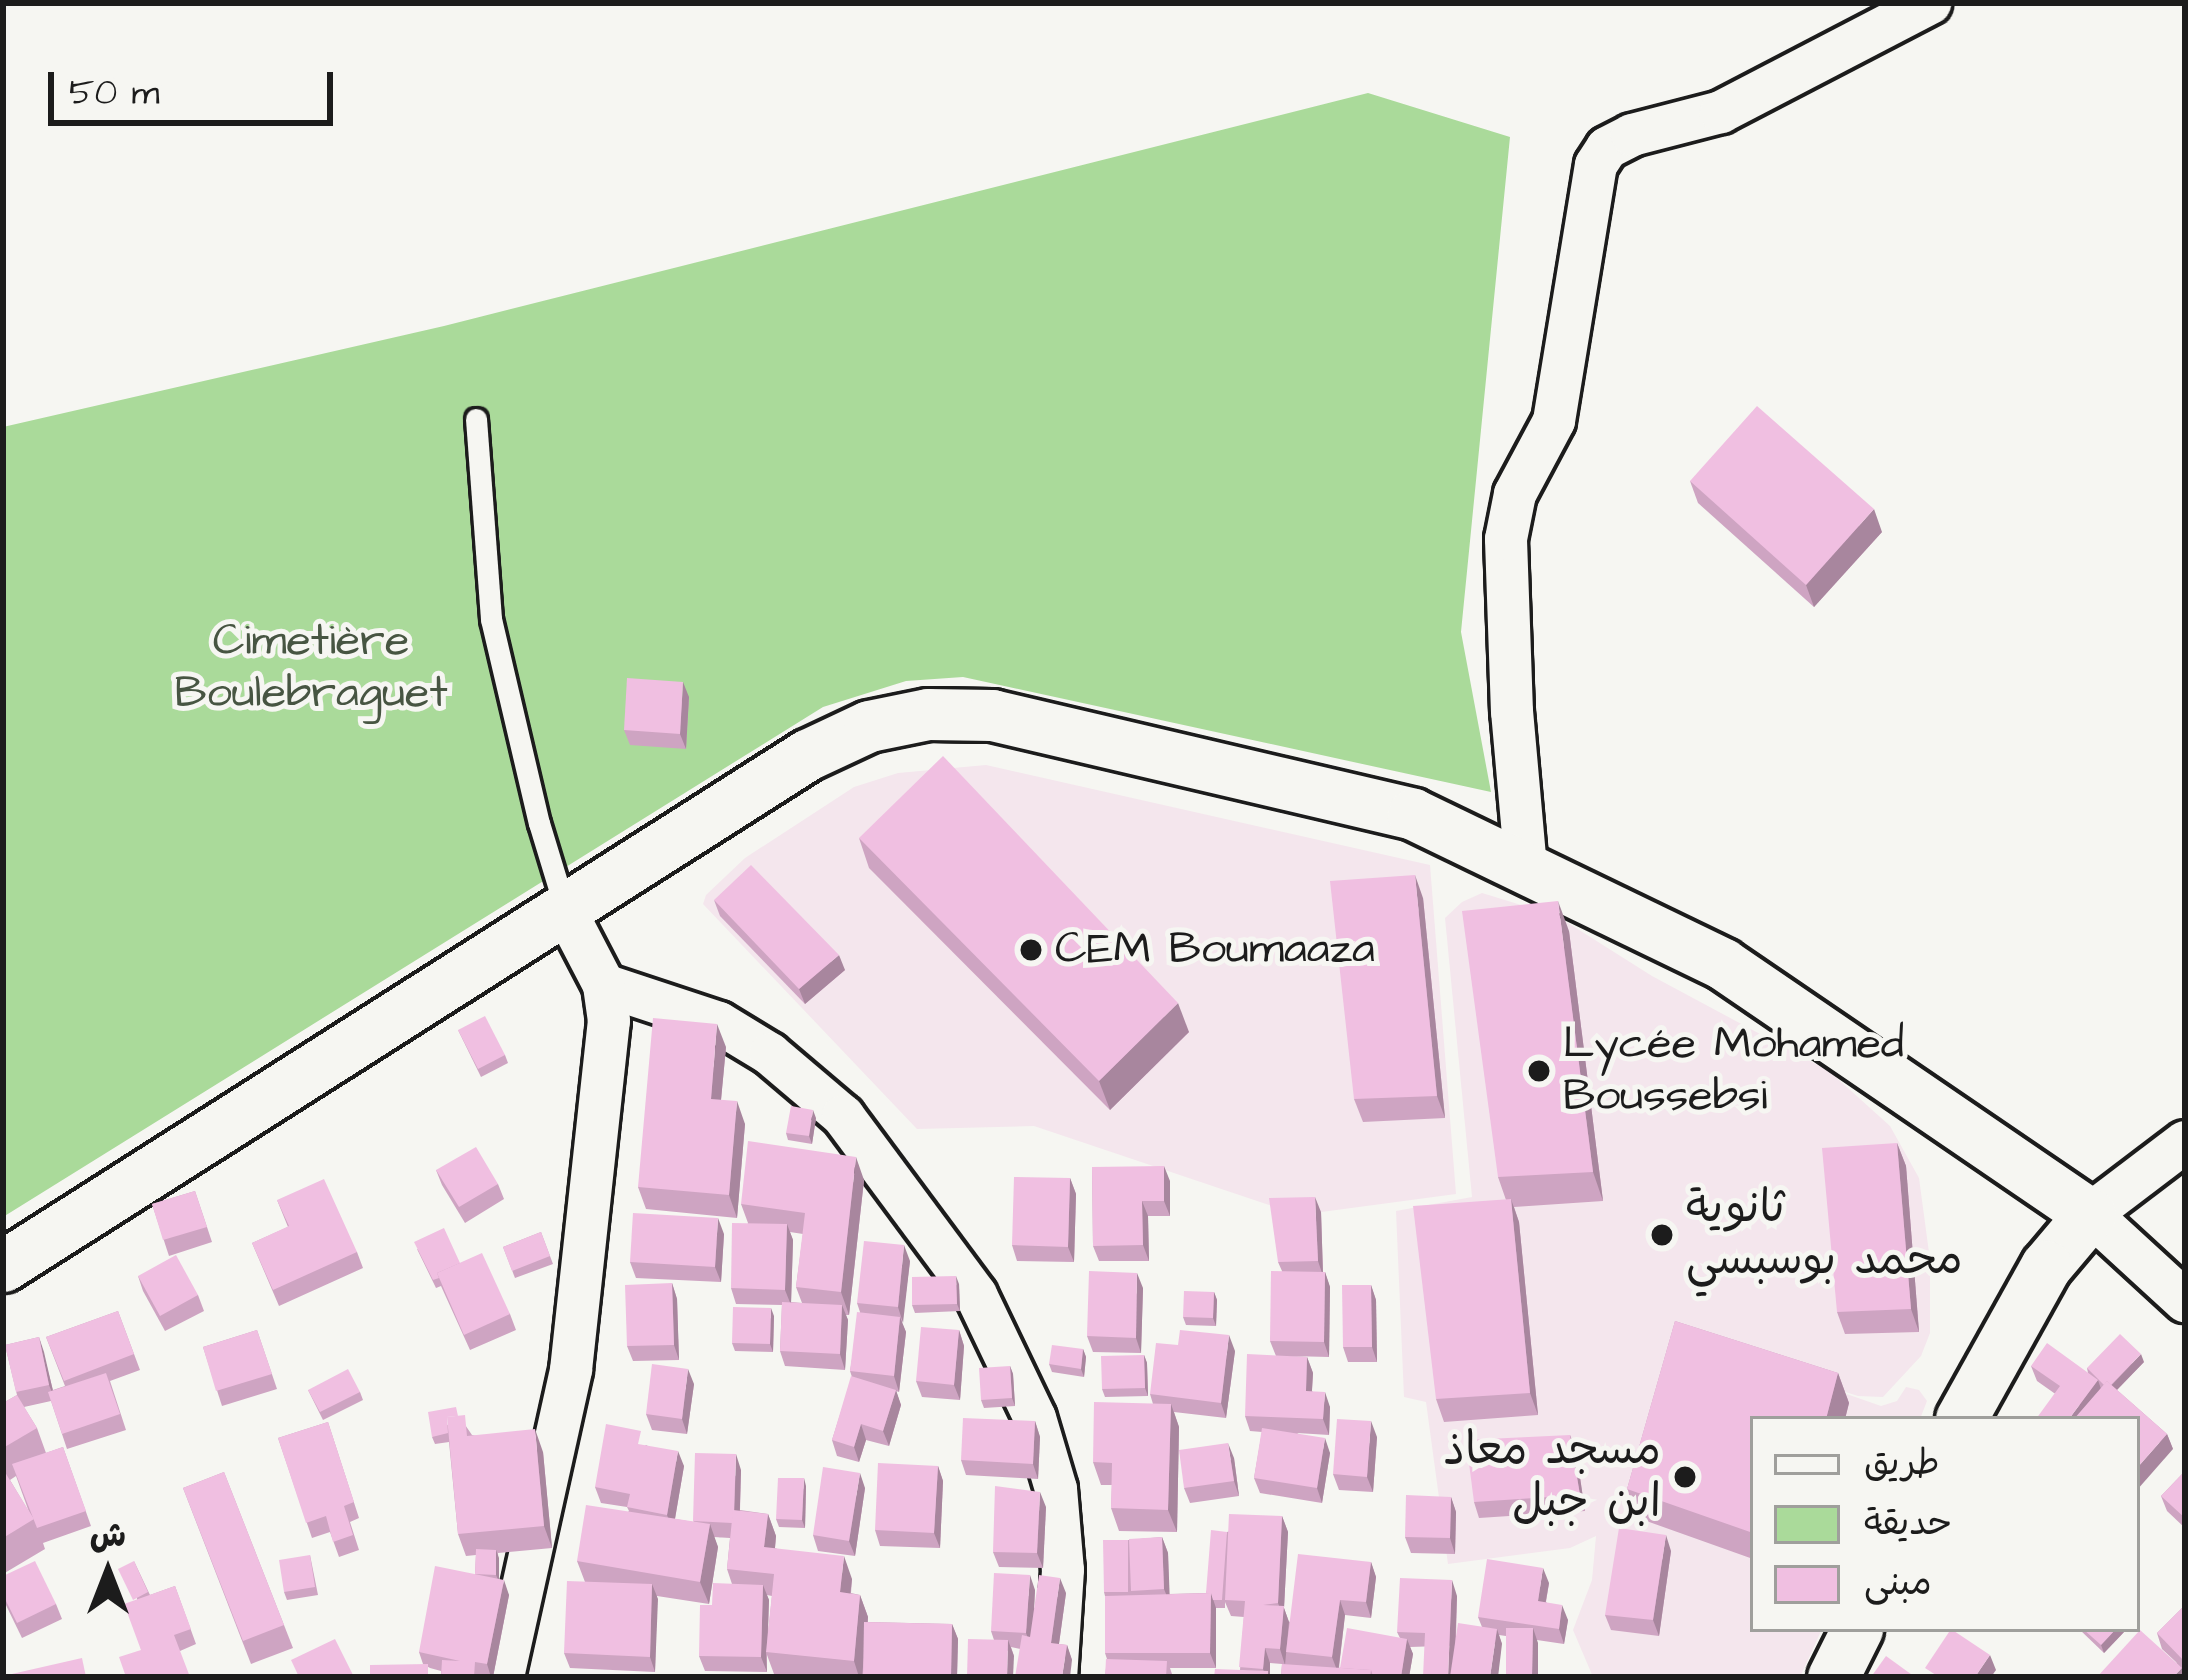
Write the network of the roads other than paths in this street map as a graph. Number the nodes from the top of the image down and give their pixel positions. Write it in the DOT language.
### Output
graph roads {
  1 [pos="1930,3"];
  2 [pos="476,418"];
  3 [pos="1526,868"];
  4 [pos="566,912"];
  5 [pos="604,985"];
  6 [pos="2185,1142"];
  7 [pos="2090,1214"];
  8 [pos="3,1266"];
  9 [pos="2185,1301"];
  10 [pos="1963,1416"];
  11 [pos="1856,1632"];
  12 [pos="503,1677"];
  13 [pos="1056,1677"];
  14 [pos="1833,1677"];
  1 -- 3 [label="street"];
  2 -- 4 [label="lane"];
  3 -- 4 [label="street"];
  3 -- 7 [label="street"];
  4 -- 5 [label="street"];
  4 -- 8 [label="street"];
  5 -- 12 [label="street"];
  5 -- 13 [label="street"];
  6 -- 7 [label="street"];
  7 -- 9 [label="street"];
  7 -- 10 [label="street"];
  11 -- 14 [label="street"];
}
